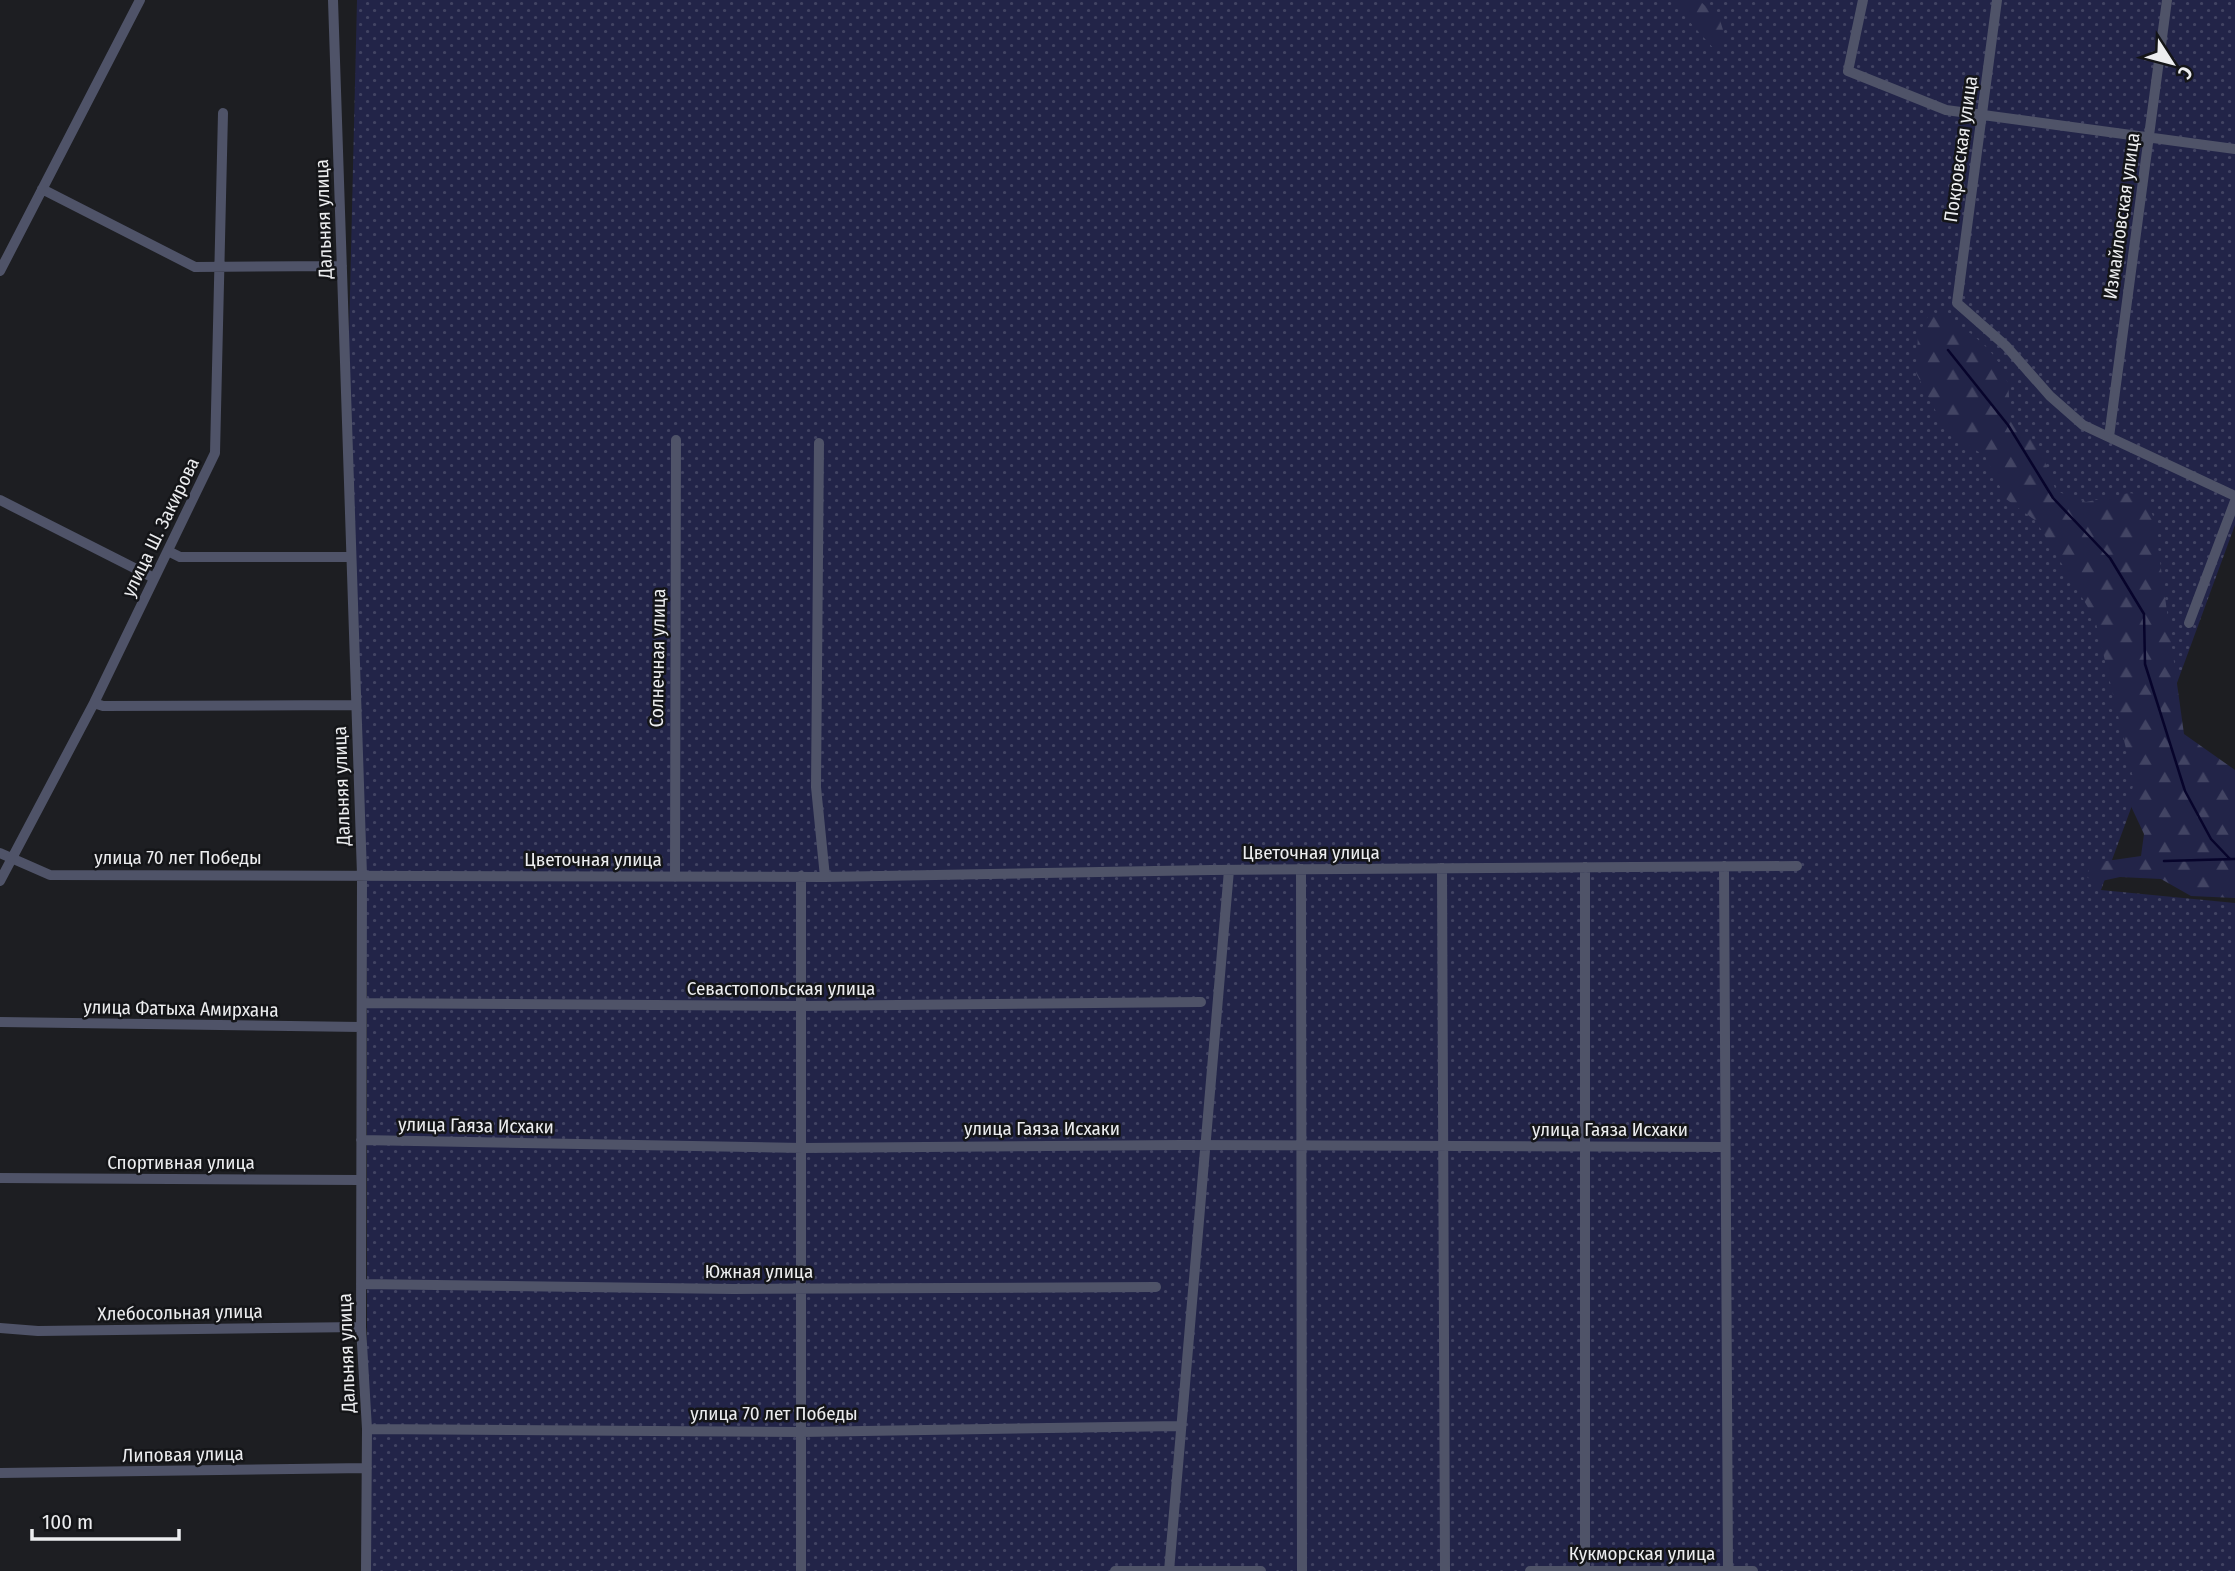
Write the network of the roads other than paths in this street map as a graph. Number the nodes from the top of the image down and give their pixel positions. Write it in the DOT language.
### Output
graph roads {
  1 [pos="140,0"];
  2 [pos="334,0"];
  3 [pos="1863,0"];
  4 [pos="1997,0"];
  5 [pos="2167,0"];
  6 [pos="223,113"];
  7 [pos="1983,115"];
  8 [pos="2149,137"];
  9 [pos="2235,149"];
  10 [pos="42,189"];
  11 [pos="220,265"];
  12 [pos="342,265"];
  13 [pos="0,271"];
  14 [pos="2109,437"];
  15 [pos="676,440"];
  16 [pos="820,443"];
  17 [pos="2235,498"];
  18 [pos="0,500"];
  19 [pos="167,551"];
  20 [pos="351,557"];
  21 [pos="154,578"];
  22 [pos="2189,623"];
  23 [pos="94,703"];
  24 [pos="356,705"];
  25 [pos="0,853"];
  26 [pos="12,859"];
  27 [pos="1724,866"];
  28 [pos="1797,866"];
  29 [pos="1584,867"];
  30 [pos="1442,868"];
  31 [pos="1301,869"];
  32 [pos="1229,870"];
  33 [pos="362,875"];
  34 [pos="801,876"];
  35 [pos="676,877"];
  36 [pos="825,877"];
  37 [pos="0,881"];
  38 [pos="1201,1002"];
  39 [pos="362,1003"];
  40 [pos="802,1006"];
  41 [pos="0,1022"];
  42 [pos="361,1027"];
  43 [pos="361,1140"];
  44 [pos="1206,1145"];
  45 [pos="1301,1145"];
  46 [pos="1443,1146"];
  47 [pos="1583,1146"];
  48 [pos="1724,1147"];
  49 [pos="803,1148"];
  50 [pos="0,1178"];
  51 [pos="361,1180"];
  52 [pos="361,1284"];
  53 [pos="1156,1287"];
  54 [pos="802,1289"];
  55 [pos="361,1326"];
  56 [pos="0,1328"];
  57 [pos="1180,1426"];
  58 [pos="367,1429"];
  59 [pos="802,1432"];
  60 [pos="367,1468"];
  61 [pos="0,1473"];
  62 [pos="1728,1570"];
  63 [pos="366,1571"];
  64 [pos="801,1571"];
  65 [pos="1115,1571"];
  66 [pos="1169,1571"];
  67 [pos="1261,1571"];
  68 [pos="1302,1571"];
  69 [pos="1445,1571"];
  70 [pos="1530,1571"];
  71 [pos="1585,1571"];
  72 [pos="1753,1571"];
  1 -- 10 [label="street"];
  2 -- 12 [label="street, Дальняя улица"];
  3 -- 7 [label="street"];
  4 -- 7 [label="street, Покровская улица"];
  5 -- 8 [label="street, Измайловская улица"];
  6 -- 11 [label="street, улица Ш. Закирова"];
  7 -- 8 [label="street"];
  7 -- 14 [label="street, Покровская улица"];
  8 -- 9 [label="street"];
  8 -- 14 [label="street, Измайловская улица"];
  10 -- 11 [label="street"];
  10 -- 13 [label="street"];
  11 -- 12 [label="street"];
  11 -- 19 [label="street, улица Ш. Закирова"];
  12 -- 20 [label="street, Дальняя улица"];
  14 -- 17 [label="street"];
  15 -- 35 [label="street, Солнечная улица"];
  16 -- 36 [label="street"];
  17 -- 22 [label="street"];
  18 -- 21 [label="street"];
  19 -- 20 [label="street"];
  19 -- 21 [label="street, улица Ш. Закирова"];
  20 -- 24 [label="street, Дальняя улица"];
  21 -- 23 [label="street, улица Ш. Закирова"];
  23 -- 24 [label="street"];
  23 -- 26 [label="street, улица Ш. Закирова"];
  24 -- 33 [label="street, Дальняя улица"];
  25 -- 26 [label="street, улица 70 лет Победы"];
  26 -- 33 [label="street, улица 70 лет Победы"];
  26 -- 37 [label="street, улица Ш. Закирова"];
  27 -- 28 [label="street, Цветочная улица"];
  27 -- 29 [label="street, Цветочная улица"];
  27 -- 48 [label="street"];
  29 -- 30 [label="street, Цветочная улица"];
  29 -- 47 [label="street"];
  30 -- 31 [label="street, Цветочная улица"];
  30 -- 46 [label="street"];
  31 -- 32 [label="street, Цветочная улица"];
  31 -- 45 [label="street"];
  32 -- 36 [label="street, Цветочная улица"];
  32 -- 44 [label="street"];
  33 -- 35 [label="street, Цветочная улица"];
  33 -- 39 [label="street, Дальняя улица"];
  34 -- 35 [label="street, Цветочная улица"];
  34 -- 36 [label="street, Цветочная улица"];
  34 -- 40 [label="street"];
  38 -- 40 [label="street, Севастопольская улица"];
  39 -- 40 [label="street, Севастопольская улица"];
  39 -- 42 [label="street, Дальняя улица"];
  40 -- 49 [label="street"];
  41 -- 42 [label="street, улица Фатыха Амирхана"];
  42 -- 43 [label="street, Дальняя улица"];
  43 -- 49 [label="street, улица Гаяза Исхаки"];
  43 -- 51 [label="street, Дальняя улица"];
  44 -- 45 [label="street, улица Гаяза Исхаки"];
  44 -- 49 [label="street, улица Гаяза Исхаки"];
  44 -- 57 [label="street"];
  45 -- 46 [label="street, улица Гаяза Исхаки"];
  45 -- 68 [label="street"];
  46 -- 47 [label="street, улица Гаяза Исхаки"];
  46 -- 69 [label="street"];
  47 -- 48 [label="street, улица Гаяза Исхаки"];
  47 -- 71 [label="street"];
  48 -- 62 [label="street"];
  49 -- 54 [label="street"];
  50 -- 51 [label="street, Спортивная улица"];
  51 -- 52 [label="street, Дальняя улица"];
  52 -- 54 [label="street, Южная улица"];
  52 -- 55 [label="street, Дальняя улица"];
  53 -- 54 [label="street, Южная улица"];
  54 -- 59 [label="street"];
  55 -- 56 [label="street, Хлебосольная улица"];
  55 -- 58 [label="street, Дальняя улица"];
  57 -- 59 [label="street, улица 70 лет Победы"];
  57 -- 66 [label="street"];
  58 -- 59 [label="street, улица 70 лет Победы"];
  58 -- 60 [label="street, Дальняя улица"];
  59 -- 64 [label="street"];
  60 -- 61 [label="street, Липовая улица"];
  60 -- 63 [label="street, Дальняя улица"];
  62 -- 71 [label="street, Кукморская улица"];
  62 -- 72 [label="street, Кукморская улица"];
  65 -- 66 [label="street"];
  66 -- 67 [label="street"];
  70 -- 71 [label="street, Кукморская улица"];
}
